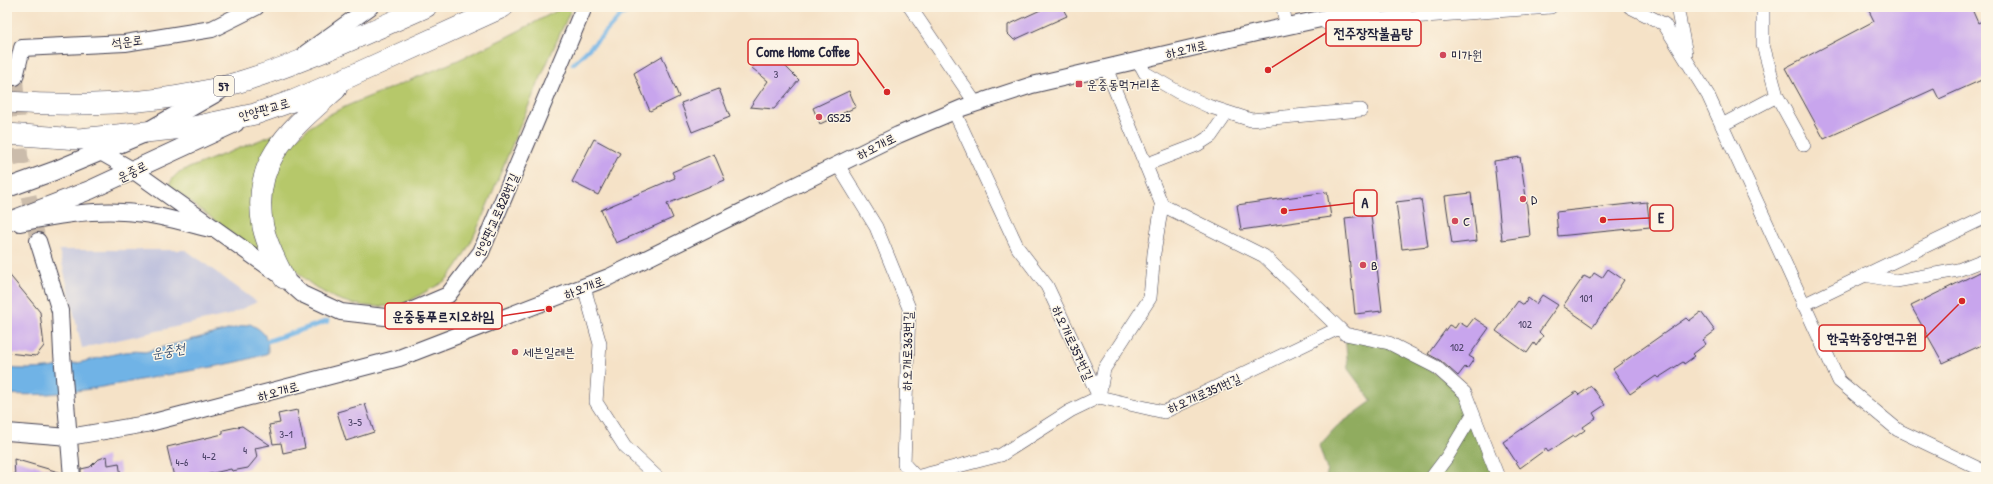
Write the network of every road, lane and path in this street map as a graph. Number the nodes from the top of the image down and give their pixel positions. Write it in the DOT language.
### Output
graph roads {
  1 [pos="256,7"];
  2 [pos="370,7"];
  3 [pos="426,7"];
  4 [pos="503,7"];
  5 [pos="584,7"];
  6 [pos="910,7"];
  7 [pos="1283,7"];
  8 [pos="1376,7"];
  9 [pos="1552,7"];
  10 [pos="1630,7"];
  11 [pos="1677,7"];
  12 [pos="1686,7"];
  13 [pos="1763,7"];
  14 [pos="1341,11"];
  15 [pos="1286,26"];
  16 [pos="1138,60"];
  17 [pos="1687,61"];
  18 [pos="287,66"];
  19 [pos="1106,68"];
  20 [pos="351,76"];
  21 [pos="15,77"];
  22 [pos="229,85"];
  23 [pos="1777,96"];
  24 [pos="7,102"];
  25 [pos="976,104"];
  26 [pos="1361,110"];
  27 [pos="954,111"];
  28 [pos="1227,113"];
  29 [pos="255,114"];
  30 [pos="1722,125"];
  31 [pos="145,133"];
  32 [pos="7,134"];
  33 [pos="79,139"];
  34 [pos="1804,145"];
  35 [pos="100,151"];
  36 [pos="838,165"];
  37 [pos="1146,165"];
  38 [pos="134,171"];
  39 [pos="7,188"];
  40 [pos="1162,205"];
  41 [pos="1986,218"];
  42 [pos="7,222"];
  43 [pos="7,226"];
  44 [pos="218,230"];
  45 [pos="38,240"];
  46 [pos="1986,259"];
  47 [pos="1865,275"];
  48 [pos="284,278"];
  49 [pos="584,287"];
  50 [pos="1803,305"];
  51 [pos="1339,328"];
  52 [pos="1099,397"];
  53 [pos="1473,414"];
  54 [pos="7,432"];
  55 [pos="69,438"];
  56 [pos="1986,472"];
  57 [pos="72,477"];
  58 [pos="658,477"];
  59 [pos="916,477"];
  60 [pos="1432,477"];
  61 [pos="1498,477"];
  1 -- 21 [label="street, 석운로"];
  2 -- 18 [label="street"];
  3 -- 18 [label="main road, 57"];
  4 -- 20 [label="main road, 안양판교로"];
  5 -- 48 [label="street, 안양판교로828번길"];
  6 -- 25 [label="street"];
  7 -- 15 [label="street"];
  8 -- 14 [label="street, 하오개로"];
  9 -- 15 [label="street"];
  10 -- 17 [label="street"];
  11 -- 17 [label="street"];
  12 -- 17 [label="street"];
  13 -- 23 [label="street"];
  14 -- 15 [label="street, 하오개로"];
  15 -- 16 [label="street, 하오개로"];
  16 -- 19 [label="street, 하오개로"];
  16 -- 28 [label="street"];
  17 -- 30 [label="street"];
  18 -- 22 [label="main road, 57"];
  19 -- 25 [label="street, 하오개로"];
  19 -- 37 [label="street"];
  20 -- 29 [label="main road, 안양판교로"];
  20 -- 48 [label="main road"];
  22 -- 24 [label="main road, 57"];
  22 -- 31 [label="main road"];
  23 -- 30 [label="street"];
  23 -- 34 [label="street"];
  25 -- 27 [label="street, 하오개로"];
  26 -- 28 [label="street"];
  27 -- 36 [label="street, 하오개로"];
  27 -- 52 [label="street, 하오개로357번길"];
  28 -- 37 [label="street"];
  29 -- 31 [label="main road, 안양판교로"];
  29 -- 38 [label="main road, 운중로"];
  30 -- 50 [label="street"];
  31 -- 33 [label="main road, 안양판교로"];
  31 -- 35 [label="main road"];
  32 -- 33 [label="main road, 안양판교로"];
  33 -- 35 [label="street, 안양판교로828번길"];
  35 -- 38 [label="street, 안양판교로828번길"];
  35 -- 39 [label="main road"];
  36 -- 49 [label="street, 하오개로"];
  36 -- 59 [label="street, 하오개로363번길"];
  37 -- 40 [label="street"];
  38 -- 42 [label="main road, 운중로"];
  38 -- 44 [label="street, 안양판교로828번길"];
  40 -- 51 [label="street"];
  40 -- 52 [label="street"];
  41 -- 47 [label="street"];
  43 -- 44 [label="street"];
  44 -- 48 [label="street, 안양판교로828번길"];
  45 -- 55 [label="street"];
  46 -- 47 [label="street"];
  47 -- 50 [label="street"];
  49 -- 55 [label="street, 하오개로"];
  49 -- 58 [label="street"];
  50 -- 56 [label="street"];
  51 -- 52 [label="street, 하오개로351번길"];
  51 -- 53 [label="street"];
  52 -- 59 [label="street"];
  53 -- 60 [label="street"];
  53 -- 61 [label="street"];
  54 -- 55 [label="street, 하오개로"];
  55 -- 57 [label="street"];
}
